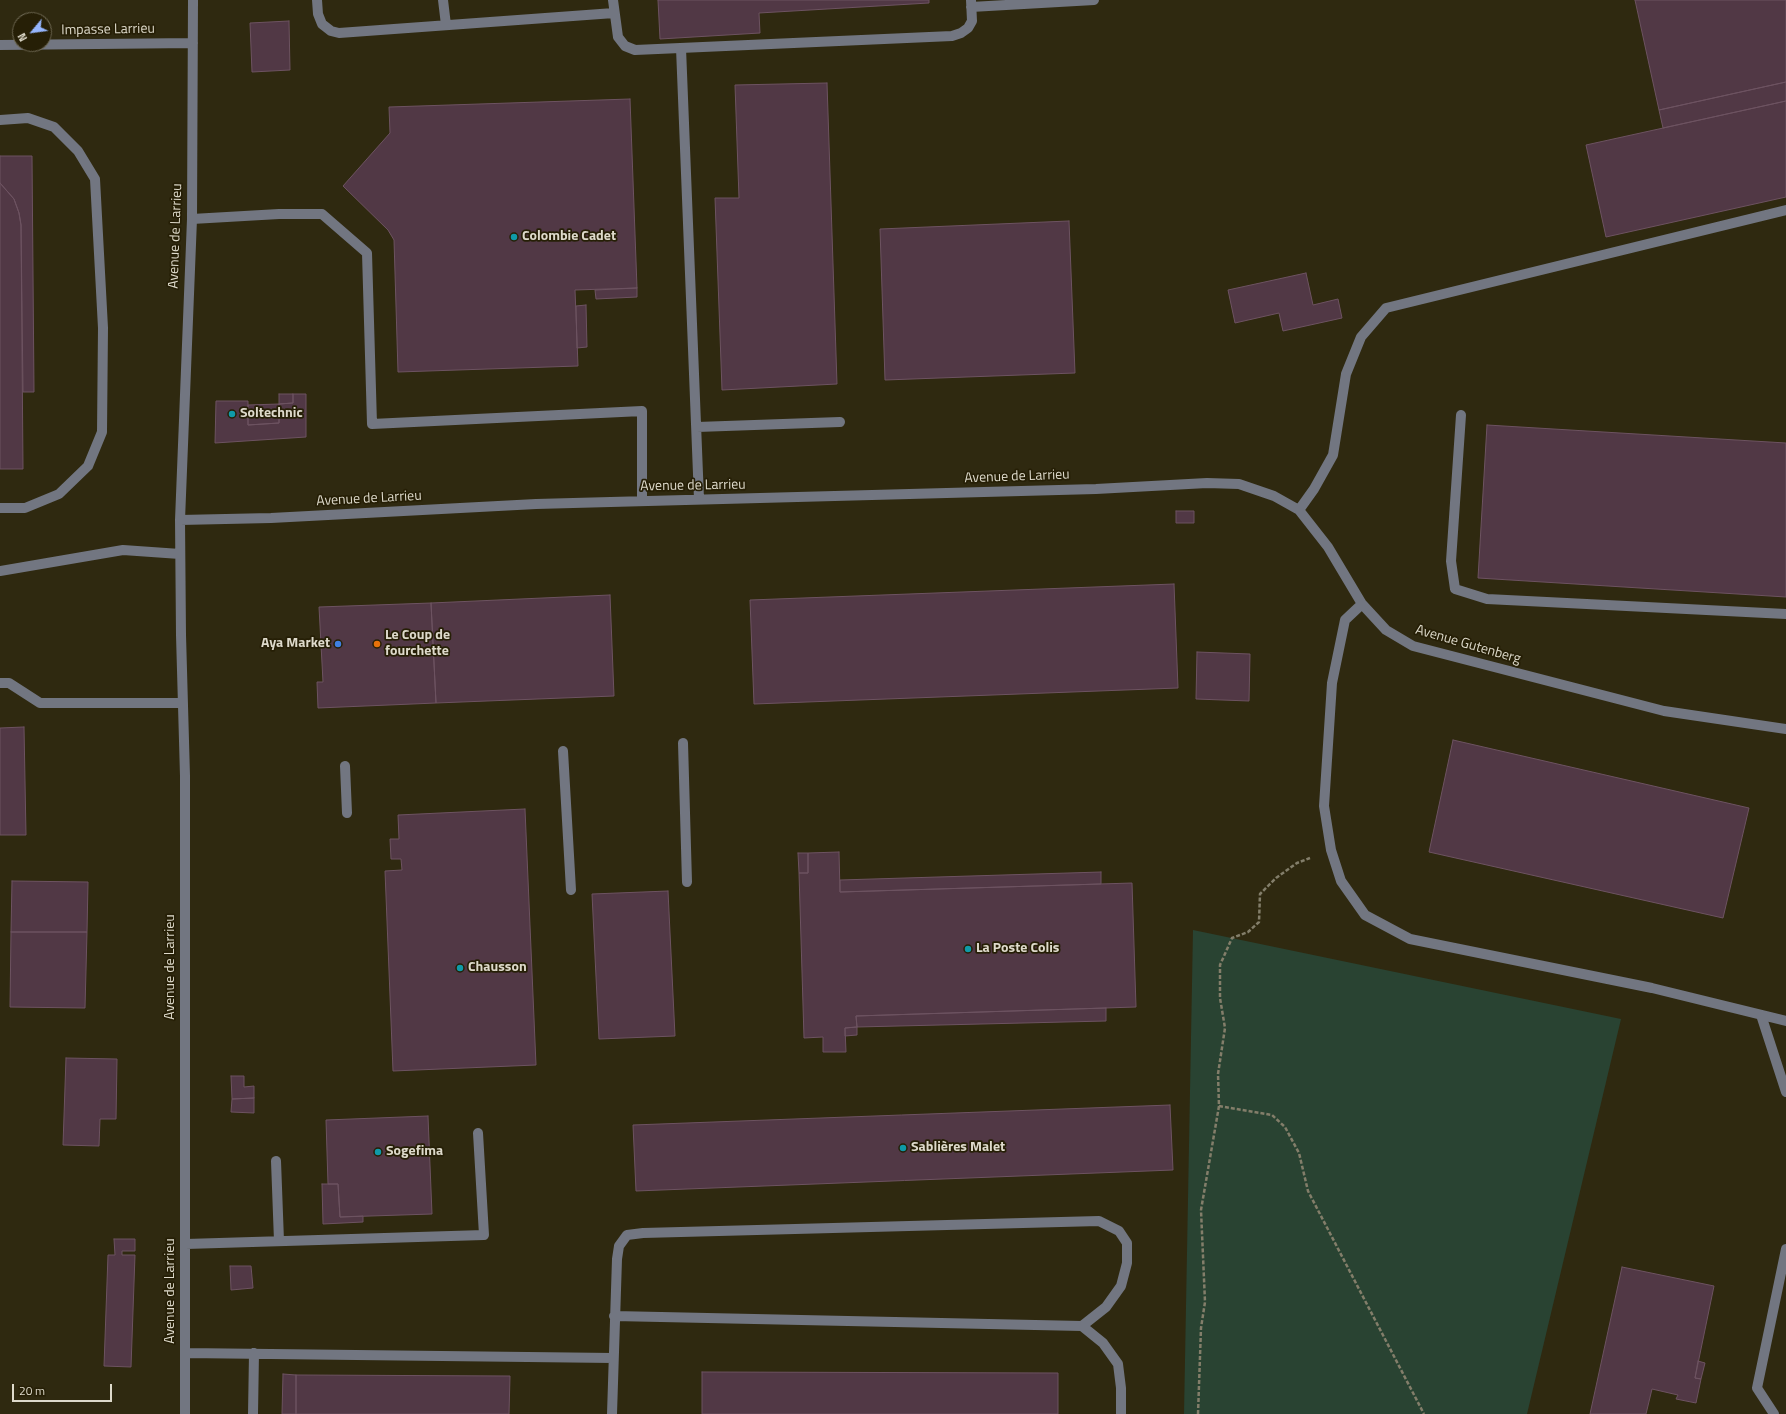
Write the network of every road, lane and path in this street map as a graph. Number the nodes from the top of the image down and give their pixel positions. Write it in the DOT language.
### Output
graph roads {
  1 [pos="193,0"];
  2 [pos="317,0"];
  3 [pos="443,0"];
  4 [pos="613,0"];
  5 [pos="1094,0"];
  6 [pos="971,4"];
  7 [pos="614,13"];
  8 [pos="446,25"];
  9 [pos="193,43"];
  10 [pos="0,45"];
  11 [pos="681,48"];
  12 [pos="0,120"];
  13 [pos="1786,210"];
  14 [pos="192,219"];
  15 [pos="1461,415"];
  16 [pos="840,422"];
  17 [pos="697,427"];
  18 [pos="1207,484"];
  19 [pos="699,500"];
  20 [pos="642,501"];
  21 [pos="0,508"];
  22 [pos="1299,510"];
  23 [pos="180,520"];
  24 [pos="180,554"];
  25 [pos="0,571"];
  26 [pos="1362,604"];
  27 [pos="1786,614"];
  28 [pos="0,683"];
  29 [pos="183,703"];
  30 [pos="1786,729"];
  31 [pos="683,743"];
  32 [pos="564,751"];
  33 [pos="345,766"];
  34 [pos="348,813"];
  35 [pos="1331,850"];
  36 [pos="688,882"];
  37 [pos="571,890"];
  38 [pos="1761,1015"];
  39 [pos="1786,1021"];
  40 [pos="1786,1092"];
  41 [pos="1219,1106"];
  42 [pos="478,1133"];
  43 [pos="276,1161"];
  44 [pos="279,1241"];
  45 [pos="186,1244"];
  46 [pos="1786,1249"];
  47 [pos="614,1316"];
  48 [pos="1082,1326"];
  49 [pos="185,1353"];
  50 [pos="254,1353"];
  51 [pos="614,1358"];
  52 [pos="184,1414"];
  53 [pos="253,1414"];
  54 [pos="612,1414"];
  55 [pos="1122,1414"];
  56 [pos="1198,1414"];
  57 [pos="1424,1414"];
  58 [pos="1774,1414"];
  1 -- 9 [label="street, Avenue de Larrieu"];
  2 -- 8 [label="street"];
  3 -- 8 [label="street"];
  4 -- 7 [label="street"];
  5 -- 6 [label="street"];
  6 -- 11 [label="street"];
  7 -- 8 [label="street"];
  7 -- 11 [label="street"];
  9 -- 10 [label="street, Impasse Larrieu"];
  9 -- 14 [label="street, Avenue de Larrieu"];
  11 -- 17 [label="street"];
  12 -- 21 [label="street"];
  13 -- 22 [label="street"];
  14 -- 20 [label="street"];
  14 -- 23 [label="street, Avenue de Larrieu"];
  15 -- 27 [label="street"];
  16 -- 17 [label="street"];
  17 -- 19 [label="street"];
  18 -- 19 [label="street, Avenue de Larrieu"];
  18 -- 22 [label="street, Avenue Gutenberg"];
  19 -- 20 [label="street, Avenue de Larrieu"];
  20 -- 23 [label="street, Avenue de Larrieu"];
  22 -- 26 [label="street, Avenue Gutenberg"];
  23 -- 24 [label="street, Avenue de Larrieu"];
  24 -- 25 [label="street"];
  24 -- 29 [label="street, Avenue de Larrieu"];
  26 -- 30 [label="street, Avenue Gutenberg"];
  26 -- 35 [label="street"];
  28 -- 29 [label="street"];
  29 -- 45 [label="street, Avenue de Larrieu"];
  31 -- 36 [label="street"];
  32 -- 37 [label="street"];
  33 -- 34 [label="street"];
  35 -- 38 [label="street"];
  35 -- 41 [label="path"];
  38 -- 39 [label="street"];
  38 -- 40 [label="street"];
  41 -- 56 [label="path"];
  41 -- 57 [label="path"];
  42 -- 44 [label="street"];
  43 -- 44 [label="street"];
  44 -- 45 [label="street"];
  45 -- 49 [label="street, Avenue de Larrieu"];
  46 -- 58 [label="street"];
  47 -- 48 [label="street"];
  47 -- 48 [label="street"];
  47 -- 51 [label="street"];
  48 -- 55 [label="street"];
  49 -- 50 [label="street"];
  49 -- 52 [label="street, Avenue de Larrieu"];
  50 -- 51 [label="street"];
  50 -- 53 [label="street"];
  51 -- 54 [label="street"];
}
